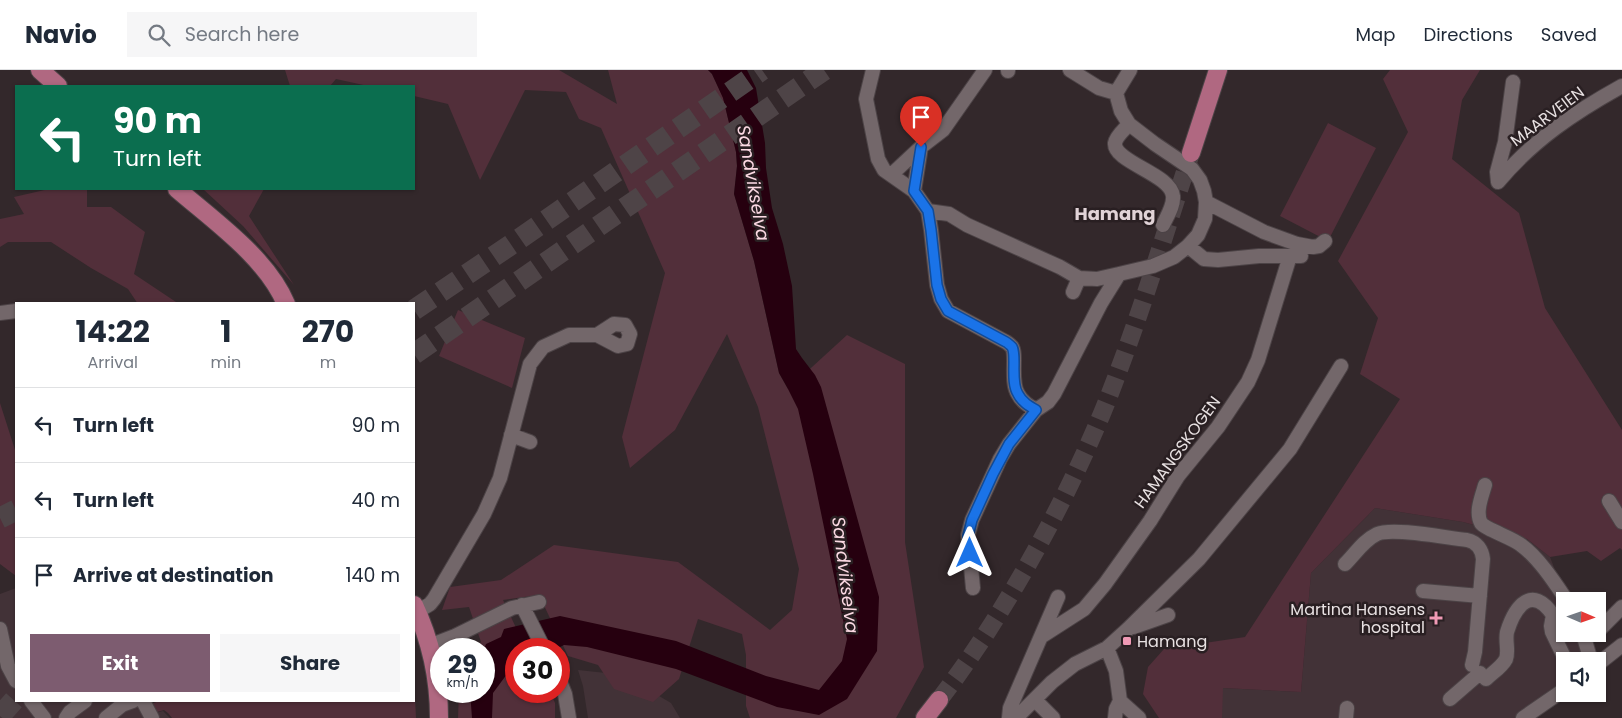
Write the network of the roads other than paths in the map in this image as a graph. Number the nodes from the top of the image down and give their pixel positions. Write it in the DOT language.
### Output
graph roads {
  1 [pos="40,70"];
  2 [pos="873,70"];
  3 [pos="985,70"];
  4 [pos="1070,70"];
  5 [pos="1130,70"];
  6 [pos="1218,70"];
  7 [pos="1514,82"];
  8 [pos="57,85"];
  9 [pos="1622,86"];
  10 [pos="1116,93"];
  11 [pos="1129,124"];
  12 [pos="921,147"];
  13 [pos="1191,153"];
  14 [pos="891,175"];
  15 [pos="178,190"];
  16 [pos="914,191"];
  17 [pos="1206,202"];
  18 [pos="928,211"];
  19 [pos="1163,225"];
  20 [pos="1325,242"];
  21 [pos="1188,246"];
  22 [pos="1119,274"];
  23 [pos="1079,278"];
  24 [pos="1073,292"];
  25 [pos="285,302"];
  26 [pos="15,311"];
  27 [pos="0,313"];
  28 [pos="597,335"];
  29 [pos="1341,366"];
  30 [pos="1036,410"];
  31 [pos="512,435"];
  32 [pos="530,442"];
  33 [pos="1485,485"];
  34 [pos="1608,501"];
  35 [pos="1622,522"];
  36 [pos="1345,564"];
  37 [pos="974,588"];
  38 [pos="1423,591"];
  39 [pos="1560,592"];
  40 [pos="1480,596"];
  41 [pos="1058,597"];
  42 [pos="539,602"];
  43 [pos="1622,607"];
  44 [pos="415,608"];
  45 [pos="524,610"];
  46 [pos="1168,615"];
  47 [pos="1606,623"];
  48 [pos="0,629"];
  49 [pos="1128,629"];
  50 [pos="1042,636"];
  51 [pos="538,638"];
  52 [pos="423,641"];
  53 [pos="1622,645"];
  54 [pos="1106,648"];
  55 [pos="1562,652"];
  56 [pos="1606,658"];
  57 [pos="1479,672"];
  58 [pos="15,680"];
  59 [pos="1556,694"];
  60 [pos="1450,699"];
  61 [pos="939,700"];
  62 [pos="1035,700"];
  63 [pos="32,702"];
  64 [pos="84,702"];
  65 [pos="143,702"];
  66 [pos="1120,702"];
  67 [pos="126,703"];
  68 [pos="566,703"];
  69 [pos="44,718"];
  70 [pos="66,718"];
  71 [pos="106,718"];
  72 [pos="152,718"];
  73 [pos="439,718"];
  74 [pos="569,718"];
  75 [pos="925,718"];
  76 [pos="1009,718"];
  77 [pos="1016,718"];
  78 [pos="1053,718"];
  79 [pos="1115,718"];
  80 [pos="1139,718"];
  81 [pos="1523,718"];
  1 -- 8 [label="main road"];
  2 -- 14 [label="street"];
  3 -- 12 [label="street"];
  4 -- 10 [label="street"];
  5 -- 10 [label="street"];
  6 -- 13 [label="main road"];
  7 -- 9 [label="street, MAARVEIEN"];
  10 -- 11 [label="street"];
  11 -- 17 [label="street"];
  11 -- 19 [label="street"];
  12 -- 14 [label="street"];
  12 -- 16 [label="street"];
  14 -- 16 [label="street"];
  15 -- 25 [label="main road"];
  16 -- 18 [label="street"];
  17 -- 20 [label="street"];
  17 -- 21 [label="street"];
  18 -- 23 [label="street"];
  18 -- 30 [label="street"];
  21 -- 22 [label="street"];
  21 -- 50 [label="street, HAMANGSKOGEN"];
  22 -- 23 [label="street"];
  22 -- 30 [label="street"];
  23 -- 24 [label="street"];
  26 -- 27 [label="street"];
  28 -- 31 [label="street"];
  29 -- 49 [label="street"];
  30 -- 37 [label="street"];
  31 -- 32 [label="street"];
  31 -- 44 [label="street"];
  33 -- 39 [label="street"];
  34 -- 35 [label="street"];
  36 -- 40 [label="street"];
  38 -- 40 [label="street"];
  40 -- 57 [label="street"];
  41 -- 50 [label="street"];
  42 -- 45 [label="street"];
  43 -- 47 [label="street"];
  44 -- 52 [label="main road"];
  45 -- 51 [label="street"];
  45 -- 52 [label="street"];
  46 -- 49 [label="street"];
  48 -- 58 [label="street"];
  49 -- 54 [label="street"];
  50 -- 76 [label="street"];
  52 -- 73 [label="main road"];
  53 -- 56 [label="street"];
  54 -- 62 [label="street"];
  54 -- 66 [label="street"];
  55 -- 57 [label="street"];
  57 -- 60 [label="street"];
  59 -- 81 [label="street"];
  61 -- 75 [label="main road"];
  62 -- 77 [label="street"];
  62 -- 78 [label="street"];
  63 -- 69 [label="street"];
  64 -- 70 [label="street"];
  65 -- 72 [label="street"];
  66 -- 79 [label="street"];
  66 -- 80 [label="street"];
  67 -- 71 [label="street"];
  68 -- 74 [label="street"];
}
